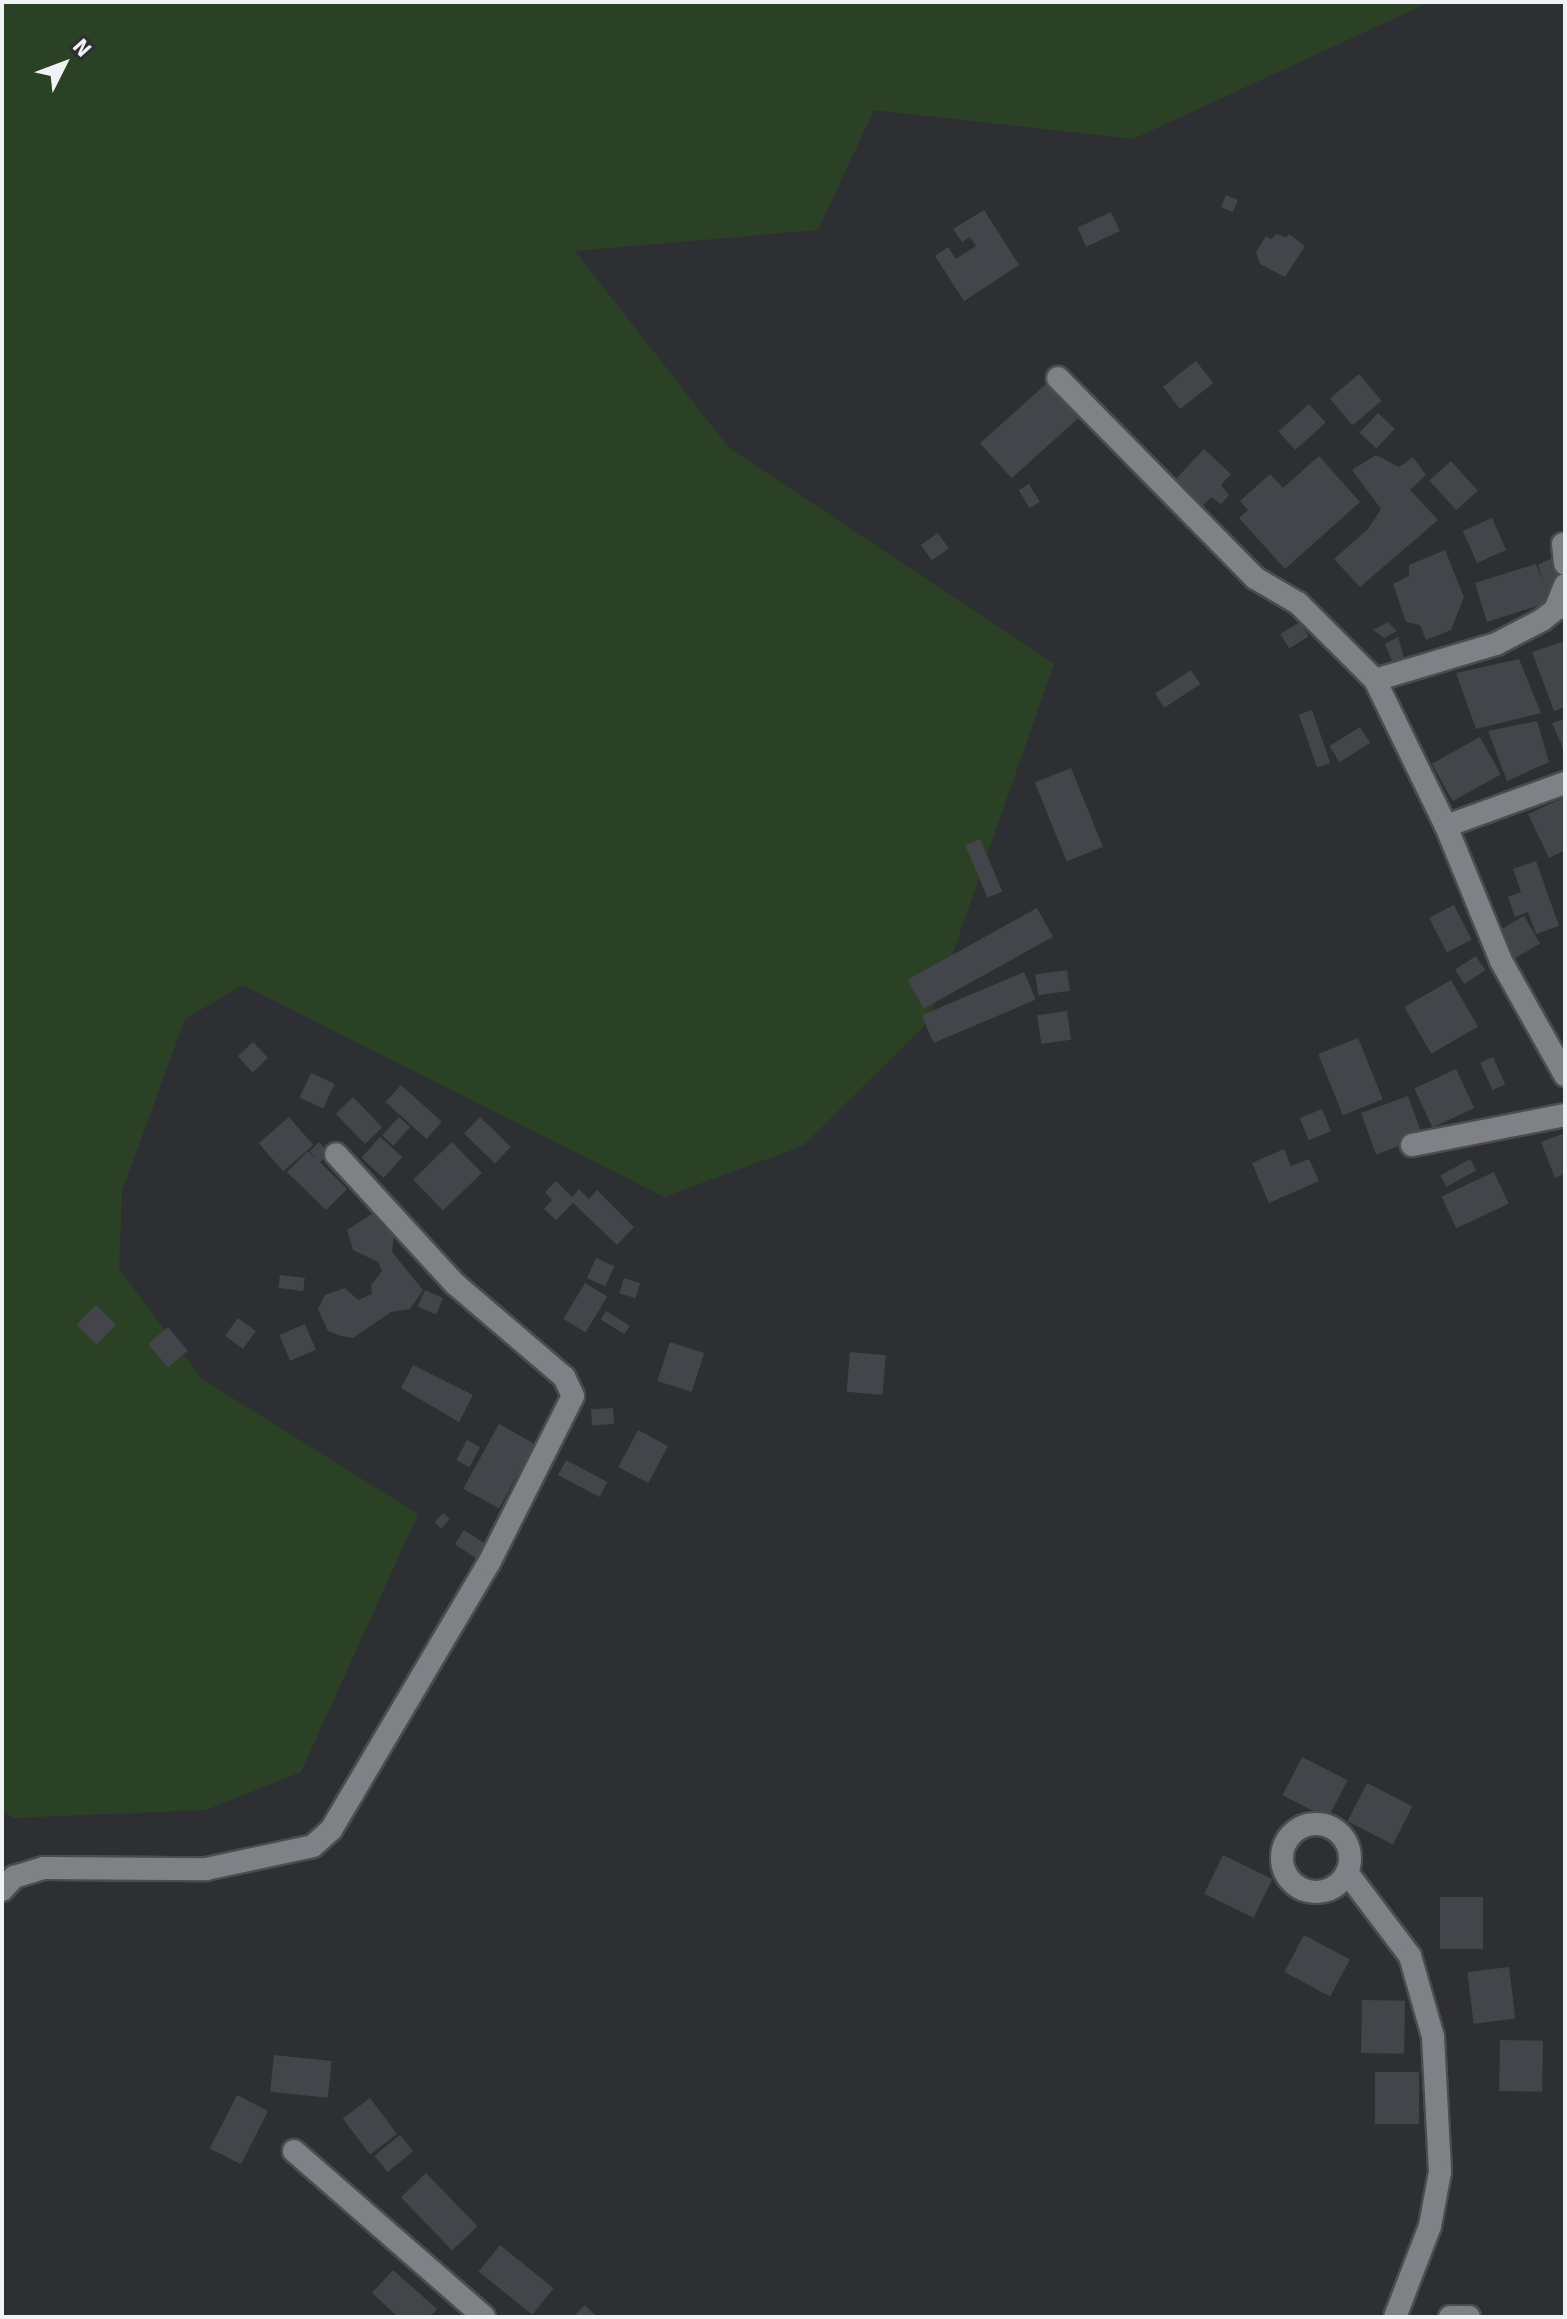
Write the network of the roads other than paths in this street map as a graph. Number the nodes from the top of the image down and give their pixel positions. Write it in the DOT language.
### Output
graph roads {
  1 [pos="1058,378"];
  2 [pos="1565,585"];
  3 [pos="1375,680"];
  4 [pos="1565,783"];
  5 [pos="1446,826"];
  6 [pos="1565,1075"];
  7 [pos="1565,1115"];
  8 [pos="1412,1145"];
  9 [pos="336,1154"];
  10 [pos="1348,1874"];
  11 [pos="2,1890"];
  12 [pos="294,2151"];
  13 [pos="484,2317"];
  14 [pos="1395,2317"];
  15 [pos="1450,2317"];
  16 [pos="1469,2317"];
  1 -- 3 [label="street"];
  2 -- 3 [label="street"];
  3 -- 5 [label="street"];
  4 -- 5 [label="street"];
  5 -- 6 [label="street"];
  7 -- 8 [label="street"];
  9 -- 11 [label="street"];
  10 -- 14 [label="street"];
  12 -- 13 [label="street"];
  15 -- 16 [label="street"];
}
